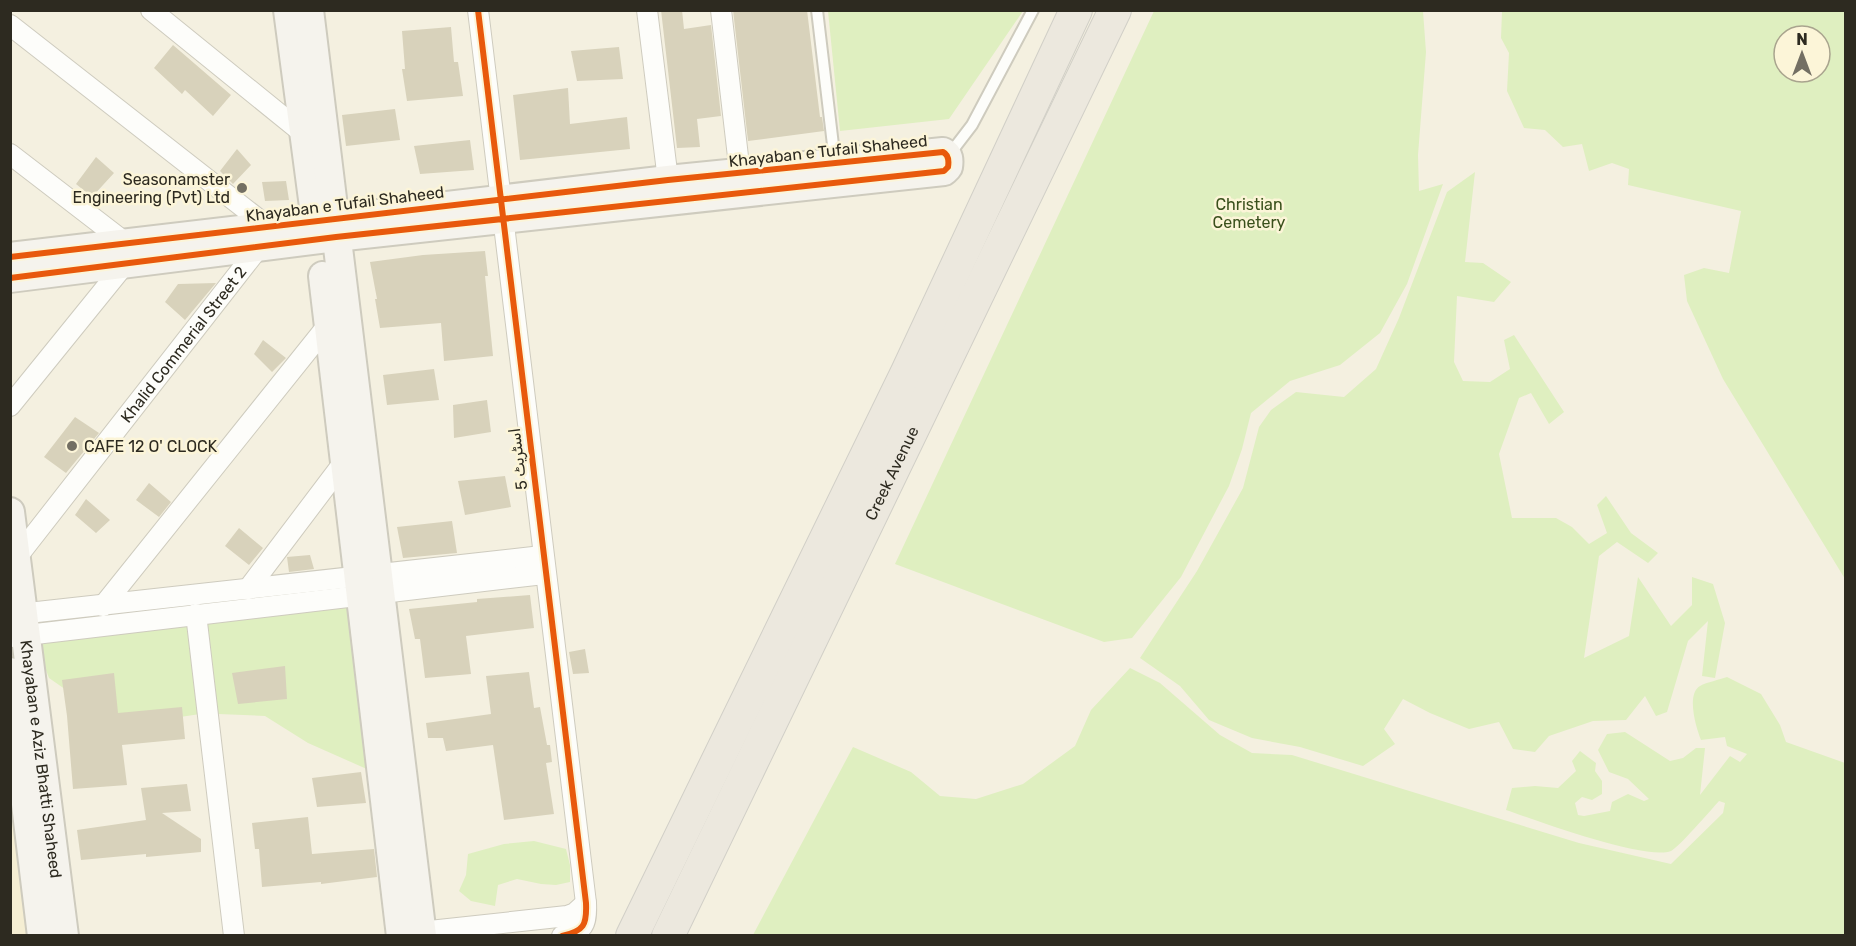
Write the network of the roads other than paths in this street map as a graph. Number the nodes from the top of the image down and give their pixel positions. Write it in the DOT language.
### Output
graph roads {
  1 [pos="152,10"];
  2 [pos="288,10"];
  3 [pos="309,10"];
  4 [pos="478,10"];
  5 [pos="647,10"];
  6 [pos="721,10"];
  7 [pos="817,10"];
  8 [pos="1033,10"];
  9 [pos="1076,10"];
  10 [pos="1115,10"];
  11 [pos="10,26"];
  12 [pos="304,134"];
  13 [pos="10,154"];
  14 [pos="947,157"];
  15 [pos="835,163"];
  16 [pos="740,174"];
  17 [pos="668,180"];
  18 [pos="503,209"];
  19 [pos="326,228"];
  20 [pos="263,236"];
  21 [pos="126,254"];
  22 [pos="10,257"];
  23 [pos="10,278"];
  24 [pos="328,325"];
  25 [pos="10,406"];
  26 [pos="344,462"];
  27 [pos="10,512"];
  28 [pos="17,556"];
  29 [pos="543,565"];
  30 [pos="369,584"];
  31 [pos="248,589"];
  32 [pos="102,606"];
  33 [pos="196,614"];
  34 [pos="18,625"];
  35 [pos="10,672"];
  36 [pos="586,903"];
  37 [pos="407,935"];
  38 [pos="42,936"];
  39 [pos="64,936"];
  40 [pos="234,936"];
  41 [pos="562,936"];
  42 [pos="632,936"];
  43 [pos="668,936"];
  1 -- 12 [label="street"];
  2 -- 12 [label="street"];
  3 -- 19 [label="street"];
  4 -- 18 [label="street, اسٹریٹ 5"];
  5 -- 17 [label="street"];
  6 -- 16 [label="street"];
  7 -- 15 [label="lane"];
  8 -- 14 [label="lane"];
  9 -- 42 [label="main road, Creek Avenue"];
  10 -- 43 [label="main road, Creek Avenue"];
  11 -- 20 [label="street"];
  12 -- 19 [label="street"];
  13 -- 21 [label="street"];
  14 -- 15 [label="street, Khayaban e Tufail Shaheed"];
  14 -- 18 [label="street, Khayaban e Tufail Shaheed"];
  15 -- 16 [label="street, Khayaban e Tufail Shaheed"];
  16 -- 17 [label="street, Khayaban e Tufail Shaheed"];
  17 -- 18 [label="street, Khayaban e Tufail Shaheed"];
  18 -- 19 [label="street, Khayaban e Tufail Shaheed"];
  18 -- 29 [label="street, اسٹریٹ 5"];
  19 -- 20 [label="street, Khayaban e Tufail Shaheed"];
  19 -- 24 [label="street"];
  19 -- 30 [label="street"];
  20 -- 21 [label="street, Khayaban e Tufail Shaheed"];
  20 -- 28 [label="street, Khalid Commerial Street 2"];
  21 -- 22 [label="street, Khayaban e Tufail Shaheed"];
  21 -- 23 [label="street, Khayaban e Tufail Shaheed"];
  21 -- 25 [label="street"];
  24 -- 26 [label="street"];
  24 -- 32 [label="street"];
  26 -- 30 [label="street"];
  26 -- 31 [label="street"];
  27 -- 28 [label="street, Khayaban e Aziz Bhatti Shaheed"];
  28 -- 34 [label="street, Khayaban e Aziz Bhatti Shaheed"];
  29 -- 30 [label="street"];
  29 -- 36 [label="street, اسٹریٹ 5"];
  30 -- 31 [label="street"];
  30 -- 33 [label="street"];
  30 -- 37 [label="street"];
  31 -- 32 [label="street"];
  32 -- 34 [label="street"];
  33 -- 34 [label="street"];
  33 -- 40 [label="street"];
  34 -- 39 [label="street, Khayaban e Aziz Bhatti Shaheed"];
  35 -- 38 [label="street, Khayaban e Aziz Bhatti Shaheed"];
  36 -- 37 [label="street"];
  36 -- 41 [label="street"];
}
